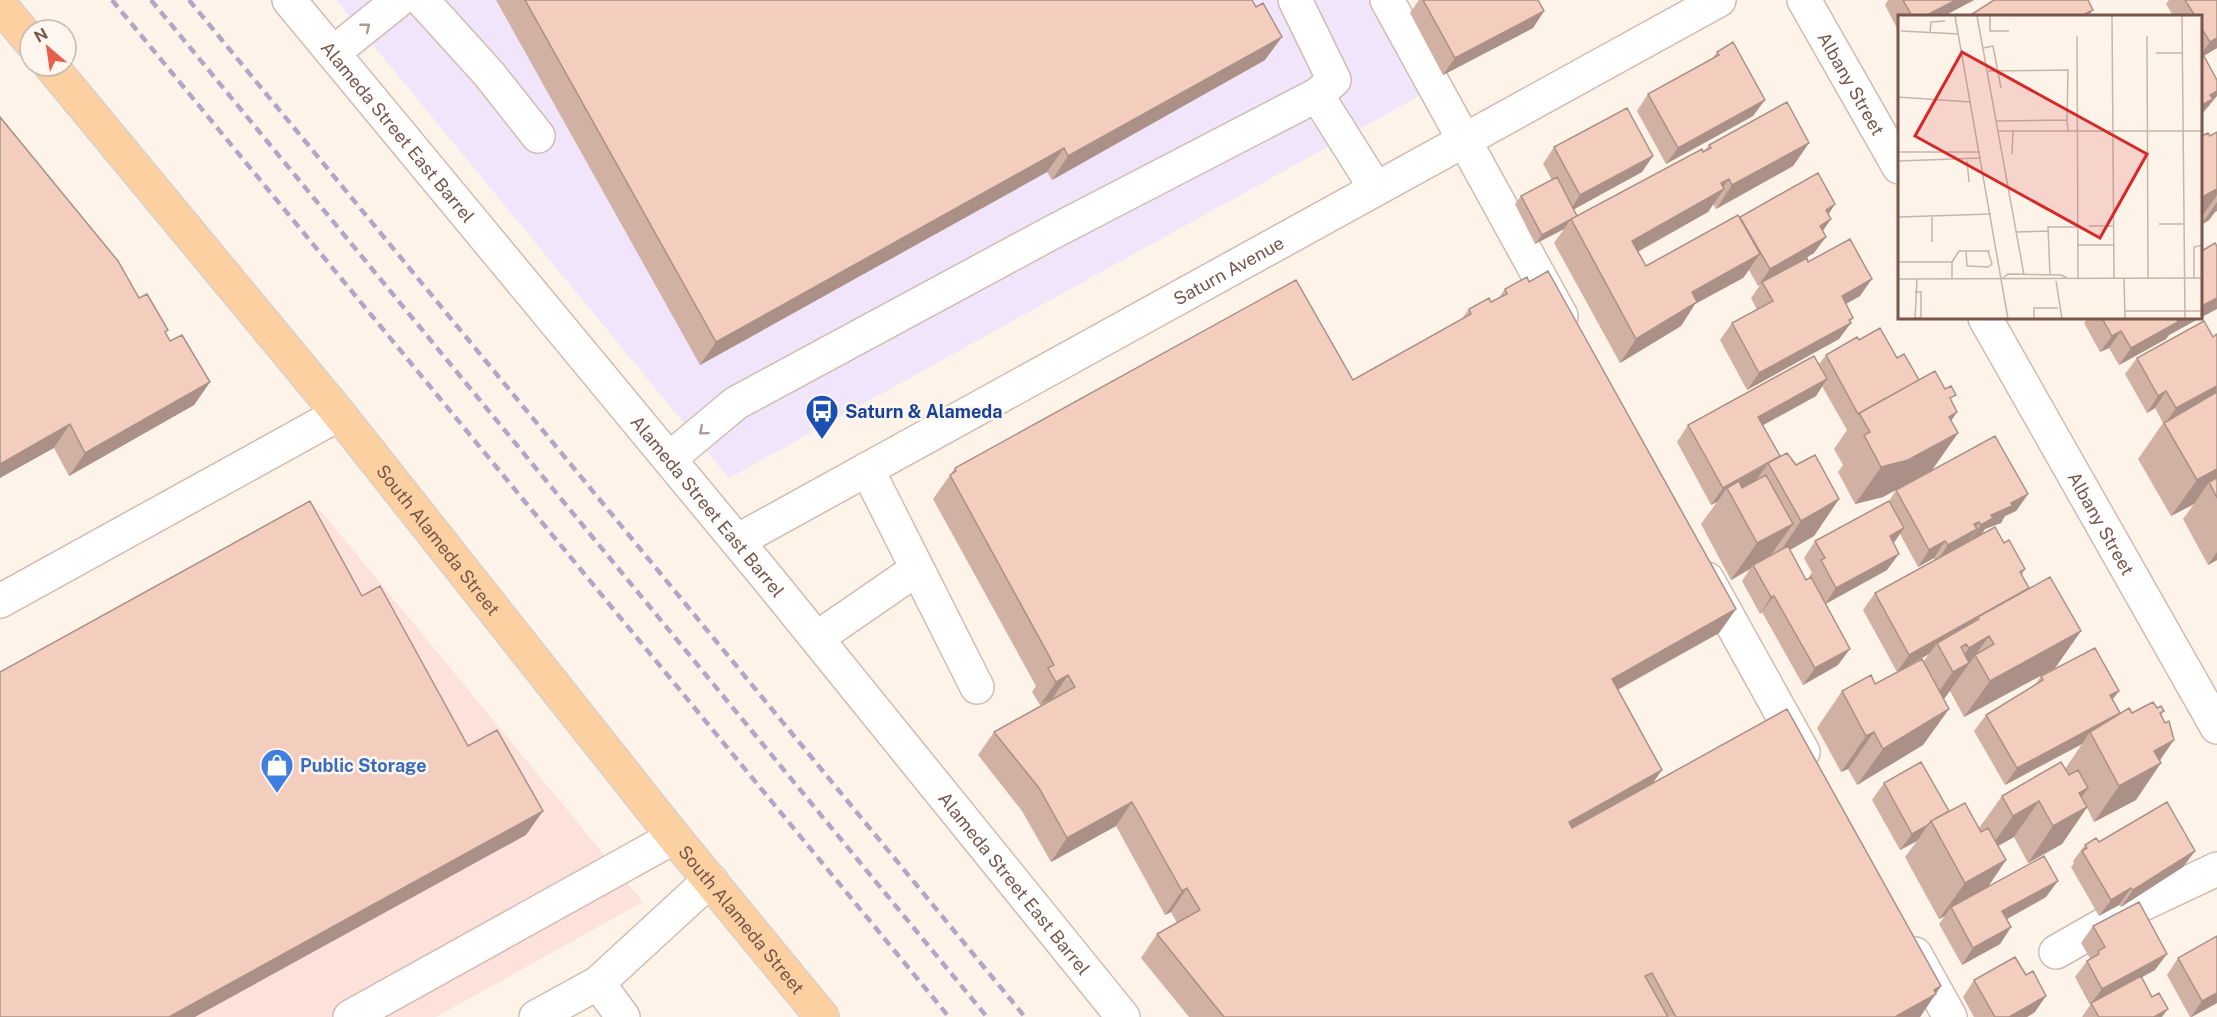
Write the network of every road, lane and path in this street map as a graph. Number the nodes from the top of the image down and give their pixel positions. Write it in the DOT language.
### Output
graph roads {
  1 [pos="289,0"];
  2 [pos="399,0"];
  3 [pos="422,0"];
  4 [pos="1294,0"];
  5 [pos="1387,0"];
  6 [pos="1719,0"];
  7 [pos="1804,0"];
  8 [pos="0,5"];
  9 [pos="18,27"];
  10 [pos="333,53"];
  11 [pos="61,78"];
  12 [pos="1317,95"];
  13 [pos="538,136"];
  14 [pos="1463,140"];
  15 [pos="1898,165"];
  16 [pos="1376,189"];
  17 [pos="1986,320"];
  18 [pos="1574,339"];
  19 [pos="339,414"];
  20 [pos="669,459"];
  21 [pos="867,470"];
  22 [pos="737,541"];
  23 [pos="1695,558"];
  24 [pos="917,568"];
  25 [pos="0,601"];
  26 [pos="817,638"];
  27 [pos="977,687"];
  28 [pos="2217,727"];
  29 [pos="1817,777"];
  30 [pos="674,837"];
  31 [pos="2217,869"];
  32 [pos="710,880"];
  33 [pos="1898,923"];
  34 [pos="2056,952"];
  35 [pos="598,983"];
  36 [pos="350,1017"];
  37 [pos="536,1017"];
  38 [pos="623,1017"];
  39 [pos="822,1017"];
  40 [pos="1123,1017"];
  41 [pos="1950,1017"];
  1 -- 10 [label="street, Alameda Street East Barrel"];
  10 -- 2 [label="street, one-way"];
  3 -- 13 [label="street"];
  4 -- 12 [label="street"];
  5 -- 14 [label="street"];
  6 -- 14 [label="street, Saturn Avenue"];
  7 -- 15 [label="street, Albany Street"];
  8 -- 9 [label="main road"];
  10 -- 20 [label="street, Alameda Street East Barrel"];
  11 -- 19 [label="main road, South Alameda Street"];
  12 -- 16 [label="street"];
  12 -- 20 [label="street, one-way"];
  14 -- 16 [label="street, Saturn Avenue"];
  14 -- 18 [label="street"];
  16 -- 21 [label="street, Saturn Avenue"];
  17 -- 28 [label="street, Albany Street"];
  19 -- 25 [label="street"];
  19 -- 30 [label="main road, South Alameda Street"];
  20 -- 22 [label="street, Alameda Street East Barrel"];
  21 -- 22 [label="street, Saturn Avenue"];
  21 -- 24 [label="street"];
  22 -- 26 [label="street, Alameda Street East Barrel"];
  23 -- 29 [label="street"];
  24 -- 26 [label="street"];
  24 -- 27 [label="street"];
  26 -- 40 [label="street, Alameda Street East Barrel"];
  30 -- 32 [label="main road, South Alameda Street"];
  30 -- 36 [label="street"];
  31 -- 34 [label="street"];
  32 -- 35 [label="street"];
  32 -- 39 [label="main road, South Alameda Street"];
  33 -- 41 [label="street"];
  35 -- 37 [label="street"];
  35 -- 38 [label="street"];
}
